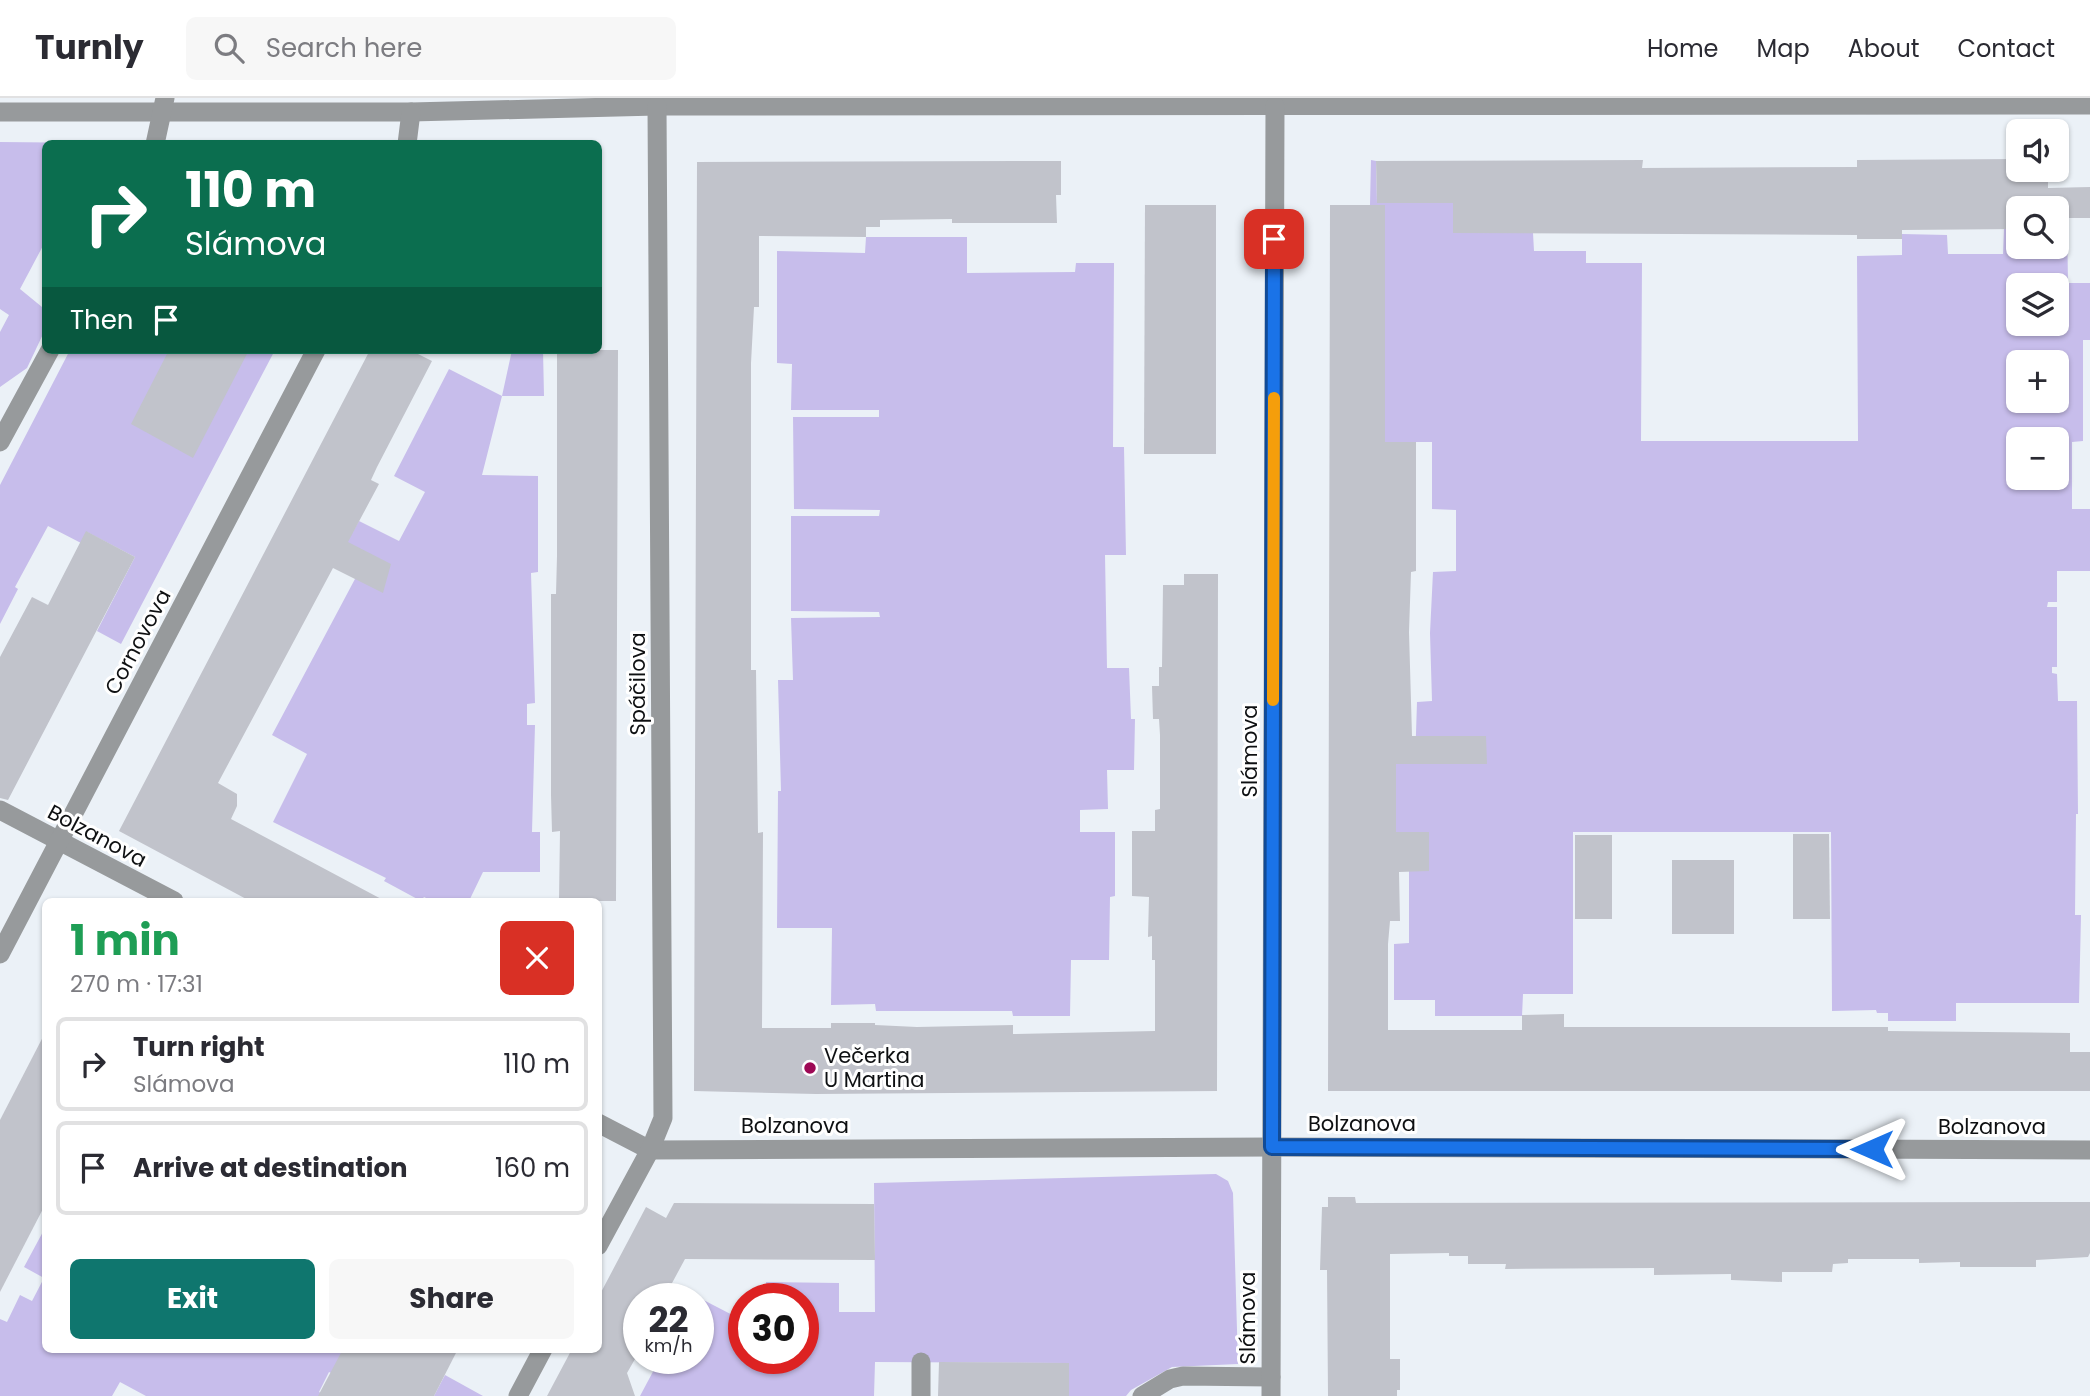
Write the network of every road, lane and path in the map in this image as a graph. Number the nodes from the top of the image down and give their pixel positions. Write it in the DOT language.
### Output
graph roads {
  1 [pos="481,103"];
  2 [pos="163,105"];
  3 [pos="2090,105"];
  4 [pos="657,106"];
  5 [pos="1275,106"];
  6 [pos="0,112"];
  7 [pos="411,112"];
  8 [pos="156,140"];
  9 [pos="408,140"];
  10 [pos="48,354"];
  11 [pos="314,354"];
  12 [pos="3,430"];
  13 [pos="0,810"];
  14 [pos="60,842"];
  15 [pos="168,898"];
  16 [pos="0,954"];
  17 [pos="602,1125"];
  18 [pos="1272,1147"];
  19 [pos="650,1150"];
  20 [pos="2090,1150"];
  21 [pos="602,1239"];
  22 [pos="541,1353"];
  23 [pos="921,1362"];
  24 [pos="1271,1386"];
  25 [pos="518,1396"];
  26 [pos="921,1396"];
  27 [pos="1142,1396"];
  1 -- 4 [label="street"];
  1 -- 7 [label="street"];
  2 -- 6 [label="street"];
  2 -- 7 [label="street"];
  2 -- 8 [label="street"];
  3 -- 5 [label="street"];
  4 -- 5 [label="street"];
  4 -- 19 [label="street, Spáčilova"];
  5 -- 18 [label="street, Slámova"];
  7 -- 9 [label="street"];
  10 -- 12 [label="street"];
  11 -- 14 [label="street, Cornovova"];
  13 -- 14 [label="street, Bolzanova"];
  14 -- 15 [label="street, Bolzanova"];
  14 -- 16 [label="street, Cornovova"];
  17 -- 19 [label="street, Bolzanova"];
  18 -- 19 [label="street, Bolzanova"];
  18 -- 20 [label="street, Bolzanova"];
  18 -- 24 [label="street, Slámova"];
  19 -- 21 [label="street, Spáčilova"];
  22 -- 25 [label="street"];
  23 -- 26 [label="street"];
  24 -- 27 [label="street"];
}
